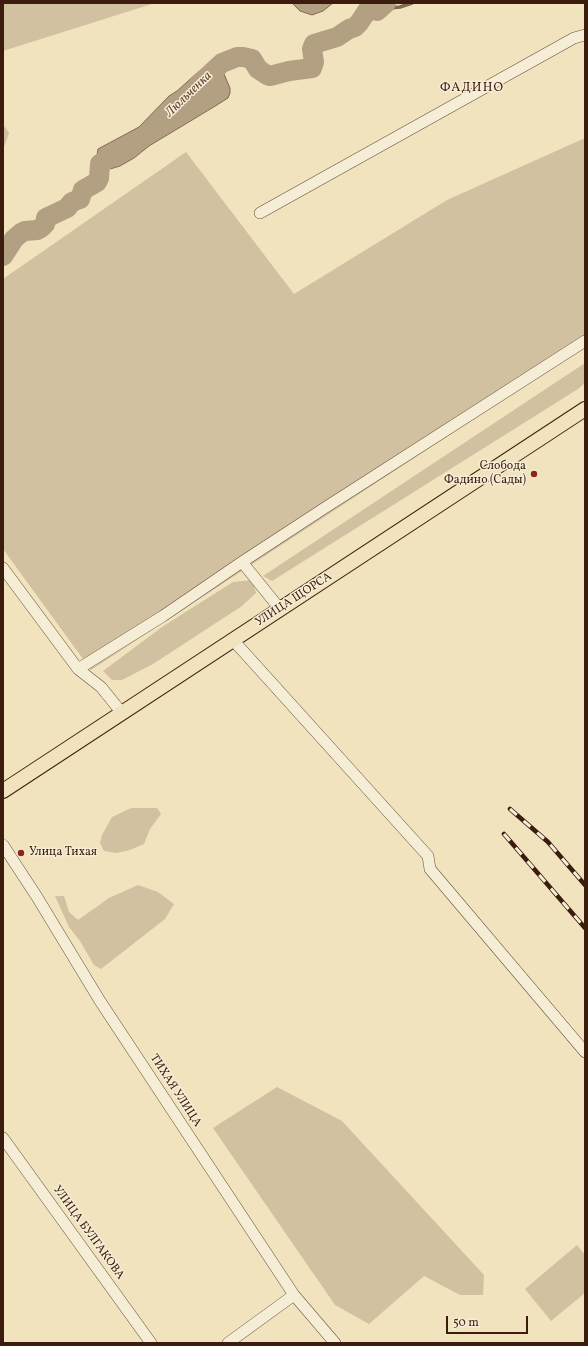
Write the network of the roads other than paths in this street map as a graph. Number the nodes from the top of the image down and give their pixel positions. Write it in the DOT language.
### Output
graph roads {
  1 [pos="585,35"];
  2 [pos="260,213"];
  3 [pos="585,341"];
  4 [pos="585,409"];
  5 [pos="242,562"];
  6 [pos="3,568"];
  7 [pos="280,609"];
  8 [pos="233,640"];
  9 [pos="78,669"];
  10 [pos="122,713"];
  11 [pos="3,791"];
  12 [pos="3,845"];
  13 [pos="585,1052"];
  14 [pos="3,1138"];
  15 [pos="294,1295"];
  16 [pos="151,1343"];
  17 [pos="228,1343"];
  18 [pos="335,1343"];
  1 -- 2 [label="street"];
  3 -- 5 [label="street"];
  4 -- 7 [label="main road, УЛИЦА ЩОРСА"];
  5 -- 7 [label="street"];
  5 -- 9 [label="street"];
  6 -- 9 [label="street"];
  7 -- 8 [label="main road, УЛИЦА ЩОРСА"];
  8 -- 10 [label="main road, УЛИЦА ЩОРСА"];
  8 -- 13 [label="street"];
  9 -- 10 [label="street"];
  10 -- 11 [label="main road, УЛИЦА ЩОРСА"];
  12 -- 15 [label="street, ТИХАЯ УЛИЦА"];
  14 -- 16 [label="street, УЛИЦА БУЛГАКОВА"];
  15 -- 17 [label="street"];
  15 -- 18 [label="street, ТИХАЯ УЛИЦА"];
}
